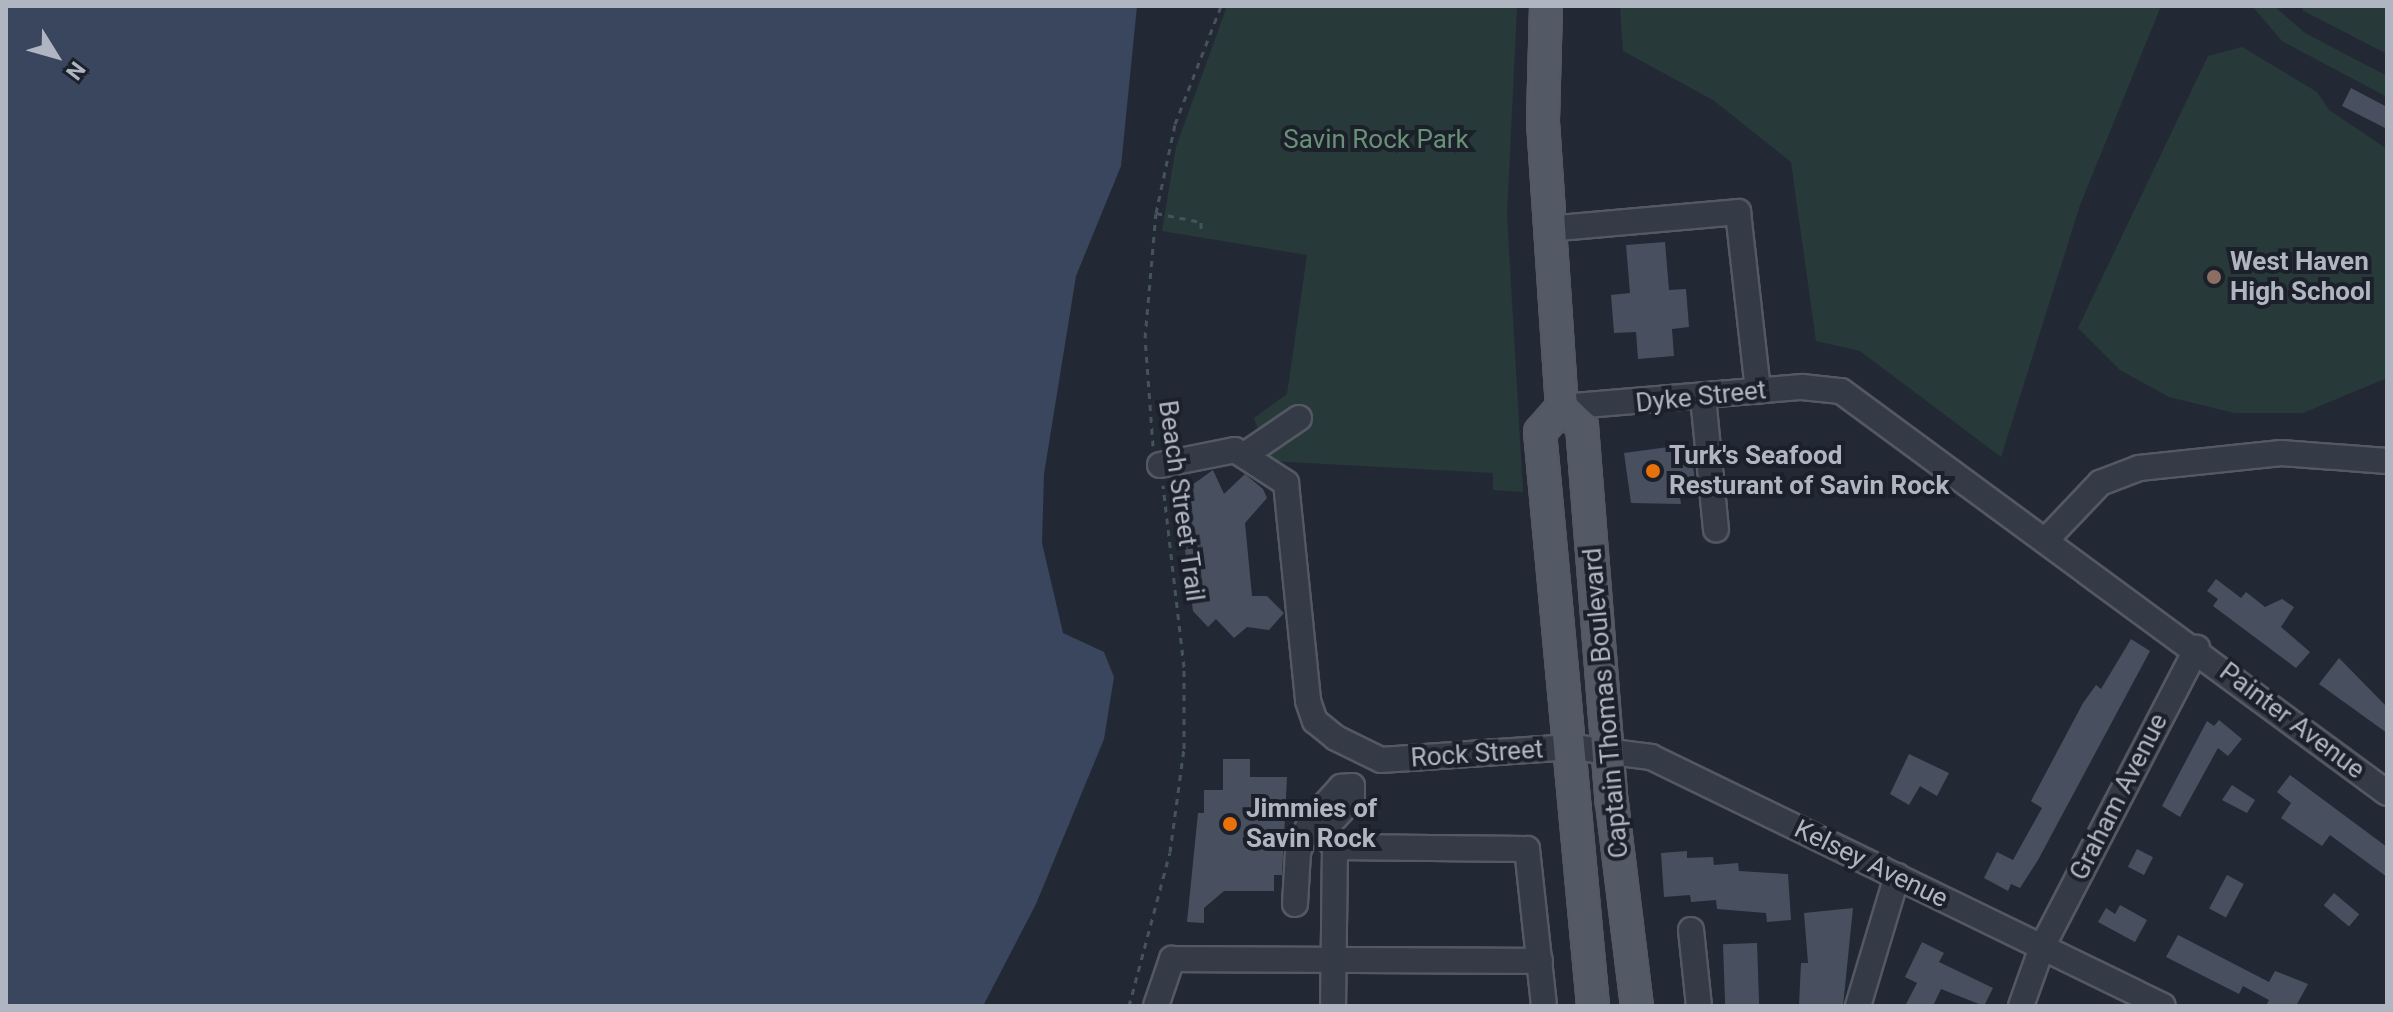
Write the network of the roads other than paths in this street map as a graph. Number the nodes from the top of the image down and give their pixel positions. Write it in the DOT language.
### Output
graph roads {
  1 [pos="1546,6"];
  2 [pos="1548,229"];
  3 [pos="1758,391"];
  4 [pos="1841,391"];
  5 [pos="1703,397"];
  6 [pos="1562,407"];
  7 [pos="1299,418"];
  8 [pos="1246,454"];
  9 [pos="1160,465"];
  10 [pos="2384,465"];
  11 [pos="1716,529"];
  12 [pos="2046,540"];
  13 [pos="2197,648"];
  14 [pos="1572,747"];
  15 [pos="1610,749"];
  16 [pos="1381,760"];
  17 [pos="2387,793"];
  18 [pos="1323,833"];
  19 [pos="1897,876"];
  20 [pos="1295,904"];
  21 [pos="1691,930"];
  22 [pos="2042,947"];
  23 [pos="1334,960"];
  24 [pos="1540,961"];
  25 [pos="1156,1006"];
  26 [pos="1333,1006"];
  27 [pos="1544,1006"];
  28 [pos="1593,1006"];
  29 [pos="1637,1006"];
  30 [pos="1699,1006"];
  31 [pos="1858,1006"];
  32 [pos="2021,1006"];
  33 [pos="2163,1006"];
  1 -- 2 [label="main road, Captain Thomas Boulevard"];
  2 -- 3 [label="street"];
  2 -- 6 [label="main road, Captain Thomas Boulevard"];
  3 -- 4 [label="street, Dyke Street"];
  3 -- 5 [label="street, Dyke Street"];
  4 -- 12 [label="street, Painter Avenue"];
  5 -- 6 [label="street, Dyke Street"];
  5 -- 11 [label="street"];
  6 -- 14 [label="main road, Captain Thomas Boulevard"];
  6 -- 15 [label="main road, Captain Thomas Boulevard"];
  7 -- 8 [label="street"];
  8 -- 9 [label="street"];
  8 -- 16 [label="street"];
  10 -- 12 [label="street"];
  12 -- 13 [label="street, Painter Avenue"];
  13 -- 17 [label="street, Painter Avenue"];
  13 -- 22 [label="street, Graham Avenue"];
  14 -- 15 [label="street, Kelsey Avenue"];
  14 -- 16 [label="street, Rock Street"];
  14 -- 28 [label="main road, Captain Thomas Boulevard"];
  15 -- 19 [label="street, Kelsey Avenue"];
  15 -- 29 [label="main road, Captain Thomas Boulevard"];
  16 -- 18 [label="street"];
  18 -- 20 [label="street"];
  18 -- 23 [label="street"];
  18 -- 24 [label="street"];
  19 -- 22 [label="street, Kelsey Avenue"];
  19 -- 31 [label="street"];
  21 -- 30 [label="street"];
  22 -- 32 [label="street, Graham Avenue"];
  22 -- 33 [label="street, Kelsey Avenue"];
  23 -- 24 [label="street"];
  23 -- 25 [label="street"];
  23 -- 26 [label="street"];
  24 -- 27 [label="street"];
}
